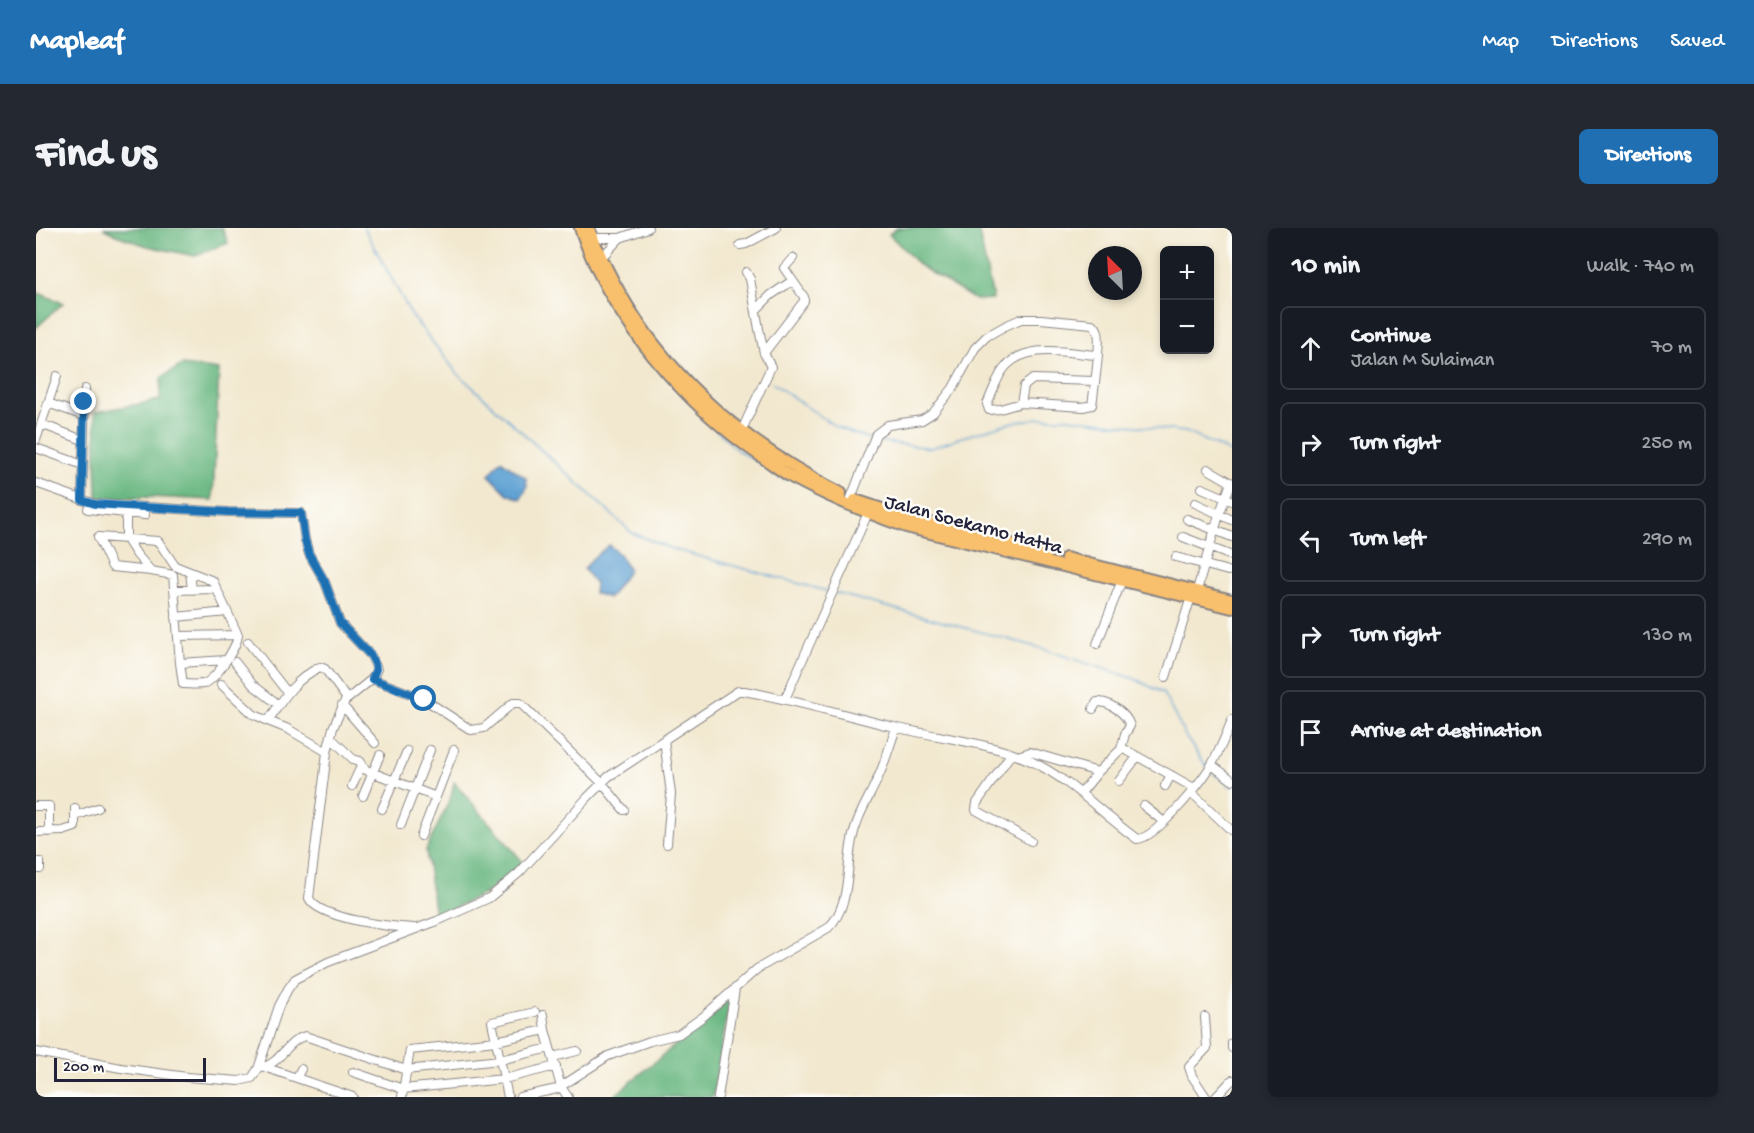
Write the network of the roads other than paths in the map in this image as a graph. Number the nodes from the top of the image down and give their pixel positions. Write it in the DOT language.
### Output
graph roads {
  1 [pos="580,228"];
  2 [pos="648,228"];
  3 [pos="776,228"];
  4 [pos="591,233"];
  5 [pos="620,238"];
  6 [pos="740,245"];
  7 [pos="601,258"];
  8 [pos="793,258"];
  9 [pos="746,272"];
  10 [pos="792,281"];
  11 [pos="756,310"];
  12 [pos="764,353"];
  13 [pos="1097,355"];
  14 [pos="57,376"];
  15 [pos="1094,381"];
  16 [pos="85,389"];
  17 [pos="48,403"];
  18 [pos="1021,403"];
  19 [pos="84,416"];
  20 [pos="41,424"];
  21 [pos="741,432"];
  22 [pos="36,440"];
  23 [pos="83,440"];
  24 [pos="36,447"];
  25 [pos="83,465"];
  26 [pos="1208,469"];
  27 [pos="1232,483"];
  28 [pos="38,484"];
  29 [pos="1202,488"];
  30 [pos="36,494"];
  31 [pos="850,498"];
  32 [pos="1229,499"];
  33 [pos="82,500"];
  34 [pos="1195,503"];
  35 [pos="88,509"];
  36 [pos="126,509"];
  37 [pos="145,515"];
  38 [pos="1219,515"];
  39 [pos="866,516"];
  40 [pos="1187,519"];
  41 [pos="1232,520"];
  42 [pos="1215,530"];
  43 [pos="1184,537"];
  44 [pos="1232,537"];
  45 [pos="126,538"];
  46 [pos="1210,546"];
  47 [pos="1232,555"];
  48 [pos="1176,557"];
  49 [pos="175,566"];
  50 [pos="1205,567"];
  51 [pos="147,570"];
  52 [pos="1228,571"];
  53 [pos="190,572"];
  54 [pos="173,575"];
  55 [pos="1121,581"];
  56 [pos="216,589"];
  57 [pos="174,590"];
  58 [pos="192,590"];
  59 [pos="1195,592"];
  60 [pos="1232,600"];
  61 [pos="1232,608"];
  62 [pos="227,612"];
  63 [pos="176,617"];
  64 [pos="238,635"];
  65 [pos="179,636"];
  66 [pos="248,642"];
  67 [pos="1096,644"];
  68 [pos="226,660"];
  69 [pos="235,662"];
  70 [pos="180,663"];
  71 [pos="1166,677"];
  72 [pos="372,679"];
  73 [pos="220,684"];
  74 [pos="287,692"];
  75 [pos="785,699"];
  76 [pos="345,702"];
  77 [pos="279,705"];
  78 [pos="1093,709"];
  79 [pos="1232,720"];
  80 [pos="268,721"];
  81 [pos="896,728"];
  82 [pos="331,738"];
  83 [pos="664,740"];
  84 [pos="375,742"];
  85 [pos="1121,749"];
  86 [pos="430,750"];
  87 [pos="454,750"];
  88 [pos="406,751"];
  89 [pos="327,752"];
  90 [pos="380,755"];
  91 [pos="1015,755"];
  92 [pos="1137,757"];
  93 [pos="362,764"];
  94 [pos="1209,769"];
  95 [pos="373,772"];
  96 [pos="1098,772"];
  97 [pos="1171,775"];
  98 [pos="1232,780"];
  99 [pos="394,781"];
  100 [pos="1119,781"];
  101 [pos="602,783"];
  102 [pos="352,786"];
  103 [pos="1165,786"];
  104 [pos="415,789"];
  105 [pos="1193,790"];
  106 [pos="1081,793"];
  107 [pos="363,796"];
  108 [pos="436,797"];
  109 [pos="36,806"];
  110 [pos="1144,806"];
  111 [pos="98,808"];
  112 [pos="382,809"];
  113 [pos="624,810"];
  114 [pos="1164,822"];
  115 [pos="401,825"];
  116 [pos="1232,831"];
  117 [pos="36,832"];
  118 [pos="49,832"];
  119 [pos="421,836"];
  120 [pos="1031,841"];
  121 [pos="667,844"];
  122 [pos="36,862"];
  123 [pos="36,869"];
  124 [pos="412,930"];
  125 [pos="735,988"];
  126 [pos="1205,1017"];
  127 [pos="545,1030"];
  128 [pos="496,1041"];
  129 [pos="550,1048"];
  130 [pos="577,1051"];
  131 [pos="36,1052"];
  132 [pos="553,1057"];
  133 [pos="500,1060"];
  134 [pos="262,1066"];
  135 [pos="556,1066"];
  136 [pos="301,1069"];
  137 [pos="406,1070"];
  138 [pos="352,1072"];
  139 [pos="297,1077"];
  140 [pos="504,1079"];
  141 [pos="1232,1080"];
  142 [pos="561,1086"];
  143 [pos="402,1093"];
  144 [pos="353,1097"];
  145 [pos="508,1097"];
  146 [pos="520,1097"];
  147 [pos="568,1097"];
  148 [pos="718,1097"];
  149 [pos="1206,1097"];
  150 [pos="1216,1097"];
  1 -- 39 [label="highway, Jalan Soekarno Hatta"];
  2 -- 5 [label="street"];
  3 -- 6 [label="street"];
  4 -- 5 [label="street"];
  4 -- 7 [label="highway, Jalan Soekarno Hatta"];
  5 -- 7 [label="street"];
  7 -- 21 [label="highway, Jalan Soekarno Hatta"];
  8 -- 10 [label="street"];
  9 -- 11 [label="street"];
  10 -- 11 [label="street"];
  10 -- 12 [label="street"];
  11 -- 12 [label="street"];
  12 -- 21 [label="street"];
  13 -- 15 [label="street"];
  13 -- 18 [label="street"];
  13 -- 31 [label="street"];
  14 -- 17 [label="street"];
  15 -- 18 [label="street"];
  15 -- 18 [label="street"];
  16 -- 19 [label="street"];
  17 -- 19 [label="street"];
  17 -- 20 [label="street"];
  19 -- 23 [label="street"];
  20 -- 22 [label="street"];
  20 -- 23 [label="street"];
  21 -- 31 [label="highway, Jalan Soekarno Hatta"];
  23 -- 25 [label="street"];
  24 -- 25 [label="street"];
  25 -- 33 [label="street"];
  26 -- 27 [label="street"];
  27 -- 32 [label="street"];
  28 -- 30 [label="street"];
  28 -- 33 [label="street"];
  29 -- 32 [label="street"];
  31 -- 59 [label="highway, Jalan Soekarno Hatta"];
  32 -- 38 [label="street"];
  33 -- 36 [label="street"];
  34 -- 38 [label="street"];
  35 -- 36 [label="street"];
  36 -- 37 [label="street"];
  36 -- 45 [label="street"];
  36 -- 72 [label="street"];
  38 -- 41 [label="street"];
  38 -- 42 [label="street"];
  39 -- 55 [label="highway, Jalan Soekarno Hatta"];
  39 -- 75 [label="street"];
  40 -- 42 [label="street"];
  42 -- 44 [label="street"];
  42 -- 46 [label="street"];
  43 -- 46 [label="street"];
  45 -- 49 [label="street"];
  45 -- 51 [label="street"];
  45 -- 51 [label="street"];
  46 -- 47 [label="street"];
  46 -- 50 [label="street"];
  48 -- 50 [label="street"];
  49 -- 53 [label="street"];
  49 -- 54 [label="street"];
  50 -- 52 [label="street"];
  50 -- 59 [label="street"];
  51 -- 54 [label="street"];
  53 -- 56 [label="street"];
  53 -- 58 [label="street"];
  54 -- 57 [label="street"];
  55 -- 59 [label="highway, Jalan Soekarno Hatta"];
  55 -- 67 [label="street"];
  56 -- 58 [label="street"];
  56 -- 62 [label="street"];
  57 -- 58 [label="street"];
  57 -- 63 [label="street"];
  59 -- 60 [label="highway, Jalan Soekarno Hatta"];
  59 -- 61 [label="highway, Jalan Soekarno Hatta"];
  59 -- 71 [label="street"];
  62 -- 63 [label="street"];
  62 -- 64 [label="street"];
  63 -- 65 [label="street"];
  64 -- 65 [label="street"];
  64 -- 68 [label="street"];
  65 -- 70 [label="street"];
  66 -- 74 [label="street"];
  68 -- 70 [label="street"];
  68 -- 70 [label="street"];
  69 -- 77 [label="street"];
  72 -- 76 [label="street"];
  72 -- 101 [label="street"];
  73 -- 80 [label="street"];
  74 -- 76 [label="street"];
  74 -- 77 [label="street"];
  75 -- 81 [label="street"];
  75 -- 83 [label="street"];
  76 -- 82 [label="street"];
  76 -- 84 [label="street"];
  77 -- 80 [label="street"];
  78 -- 85 [label="street"];
  79 -- 94 [label="street"];
  80 -- 89 [label="street"];
  81 -- 91 [label="street"];
  81 -- 125 [label="street"];
  82 -- 89 [label="street"];
  82 -- 93 [label="street"];
  83 -- 101 [label="street"];
  83 -- 121 [label="street"];
  85 -- 92 [label="street"];
  85 -- 96 [label="street"];
  86 -- 104 [label="street"];
  87 -- 108 [label="street"];
  88 -- 99 [label="street"];
  89 -- 124 [label="street"];
  90 -- 95 [label="street"];
  91 -- 96 [label="street"];
  91 -- 106 [label="street"];
  91 -- 120 [label="street"];
  92 -- 97 [label="street"];
  92 -- 100 [label="street"];
  93 -- 95 [label="street"];
  93 -- 102 [label="street"];
  94 -- 98 [label="street"];
  94 -- 105 [label="street"];
  95 -- 99 [label="street"];
  95 -- 107 [label="street"];
  96 -- 106 [label="street"];
  97 -- 103 [label="street"];
  97 -- 105 [label="street"];
  99 -- 104 [label="street"];
  99 -- 112 [label="street"];
  101 -- 113 [label="street"];
  101 -- 124 [label="street"];
  104 -- 108 [label="street"];
  104 -- 115 [label="street"];
  105 -- 114 [label="street"];
  105 -- 116 [label="street"];
  106 -- 114 [label="street"];
  108 -- 119 [label="street"];
  109 -- 118 [label="street"];
  110 -- 114 [label="street"];
  111 -- 118 [label="street"];
  117 -- 118 [label="street"];
  122 -- 123 [label="street"];
  124 -- 134 [label="street"];
  125 -- 142 [label="street"];
  125 -- 148 [label="street"];
  126 -- 149 [label="street"];
  127 -- 128 [label="street"];
  127 -- 128 [label="street"];
  127 -- 129 [label="street"];
  128 -- 133 [label="street"];
  128 -- 137 [label="street"];
  129 -- 132 [label="street"];
  129 -- 133 [label="street"];
  130 -- 132 [label="street"];
  131 -- 134 [label="street"];
  132 -- 135 [label="street"];
  133 -- 137 [label="street"];
  133 -- 140 [label="street"];
  134 -- 137 [label="street"];
  134 -- 139 [label="street"];
  135 -- 140 [label="street"];
  135 -- 142 [label="street"];
  136 -- 139 [label="street"];
  137 -- 143 [label="street"];
  138 -- 143 [label="street"];
  139 -- 144 [label="street"];
  140 -- 143 [label="street"];
  140 -- 145 [label="street"];
  141 -- 150 [label="street"];
  142 -- 146 [label="street"];
  142 -- 147 [label="street"];
}
